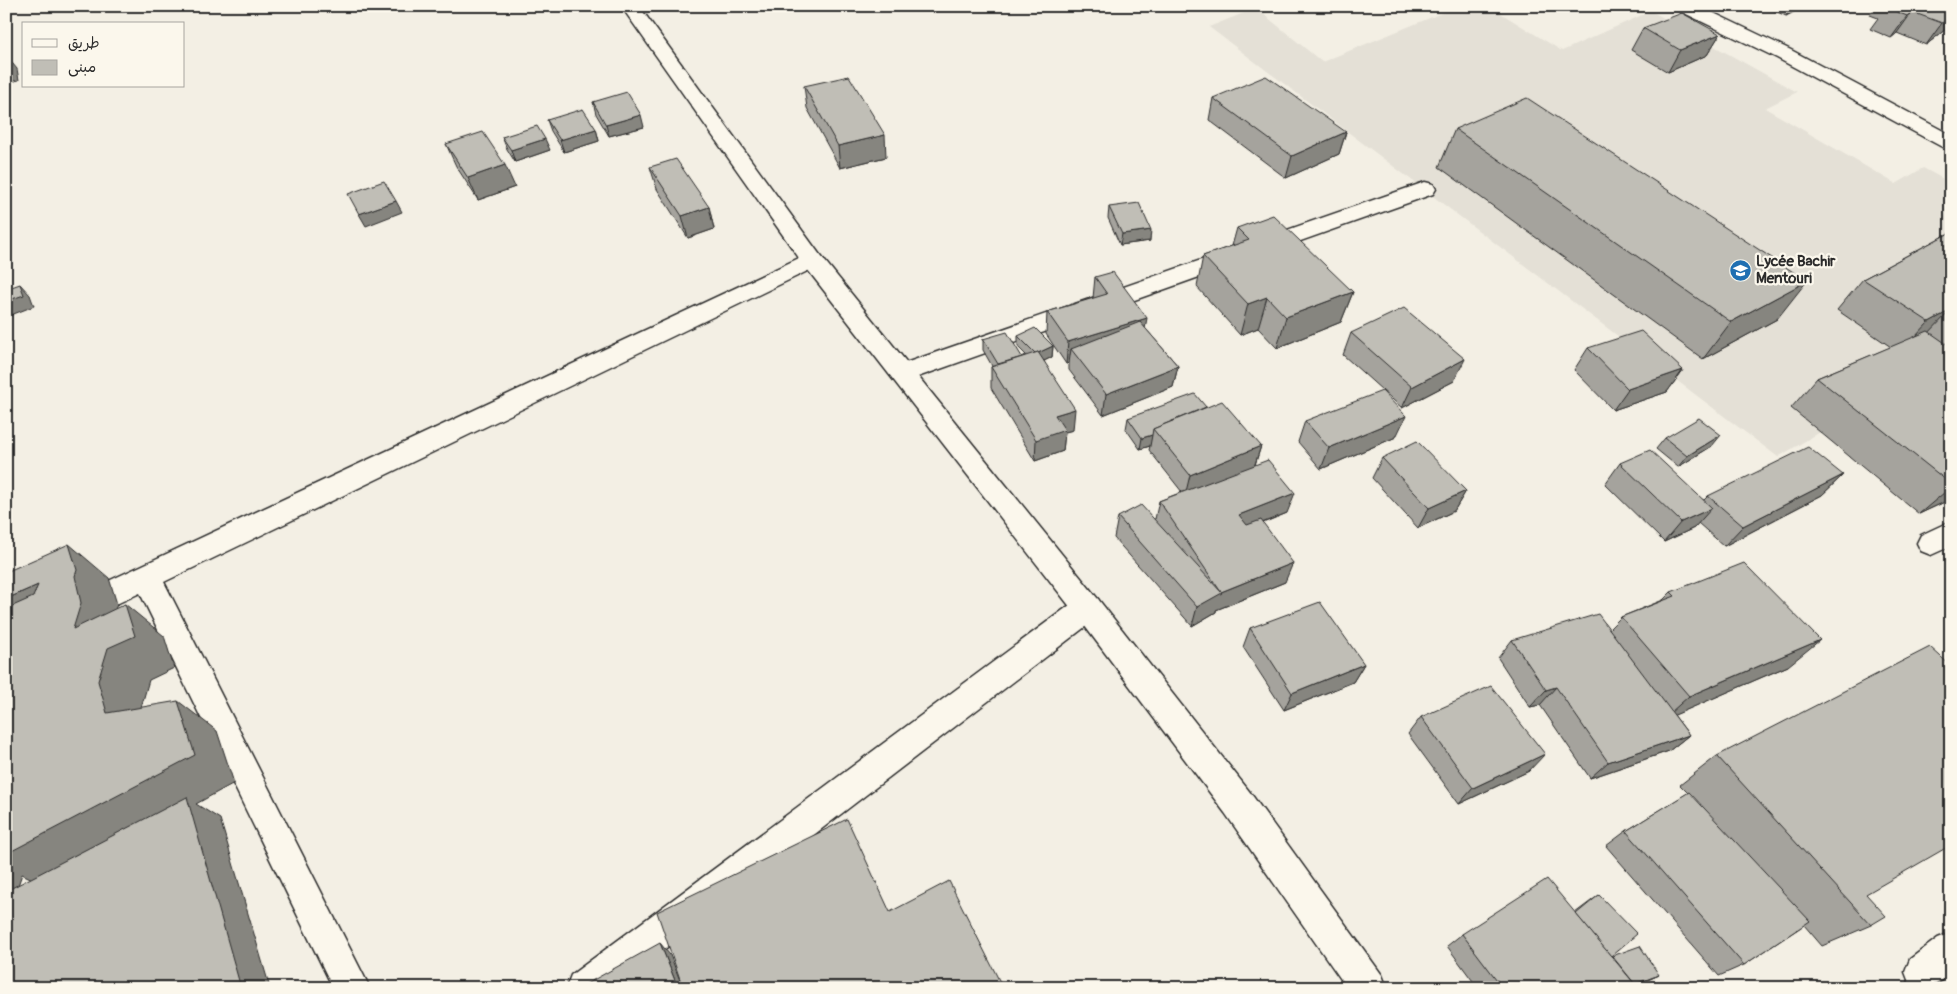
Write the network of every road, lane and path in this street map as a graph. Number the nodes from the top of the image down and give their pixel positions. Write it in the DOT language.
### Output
graph roads {
  1 [pos="630,6"];
  2 [pos="1684,6"];
  3 [pos="1951,144"];
  4 [pos="1425,189"];
  5 [pos="812,260"];
  6 [pos="903,372"];
  7 [pos="147,577"];
  8 [pos="1088,608"];
  9 [pos="59,618"];
  10 [pos="352,988"];
  11 [pos="584,988"];
  12 [pos="1370,988"];
  1 -- 5 [label="street"];
  2 -- 3 [label="street"];
  4 -- 6 [label="street"];
  5 -- 6 [label="street"];
  5 -- 7 [label="street"];
  6 -- 8 [label="street"];
  7 -- 9 [label="street"];
  7 -- 10 [label="street"];
  8 -- 11 [label="street"];
  8 -- 12 [label="street"];
}
